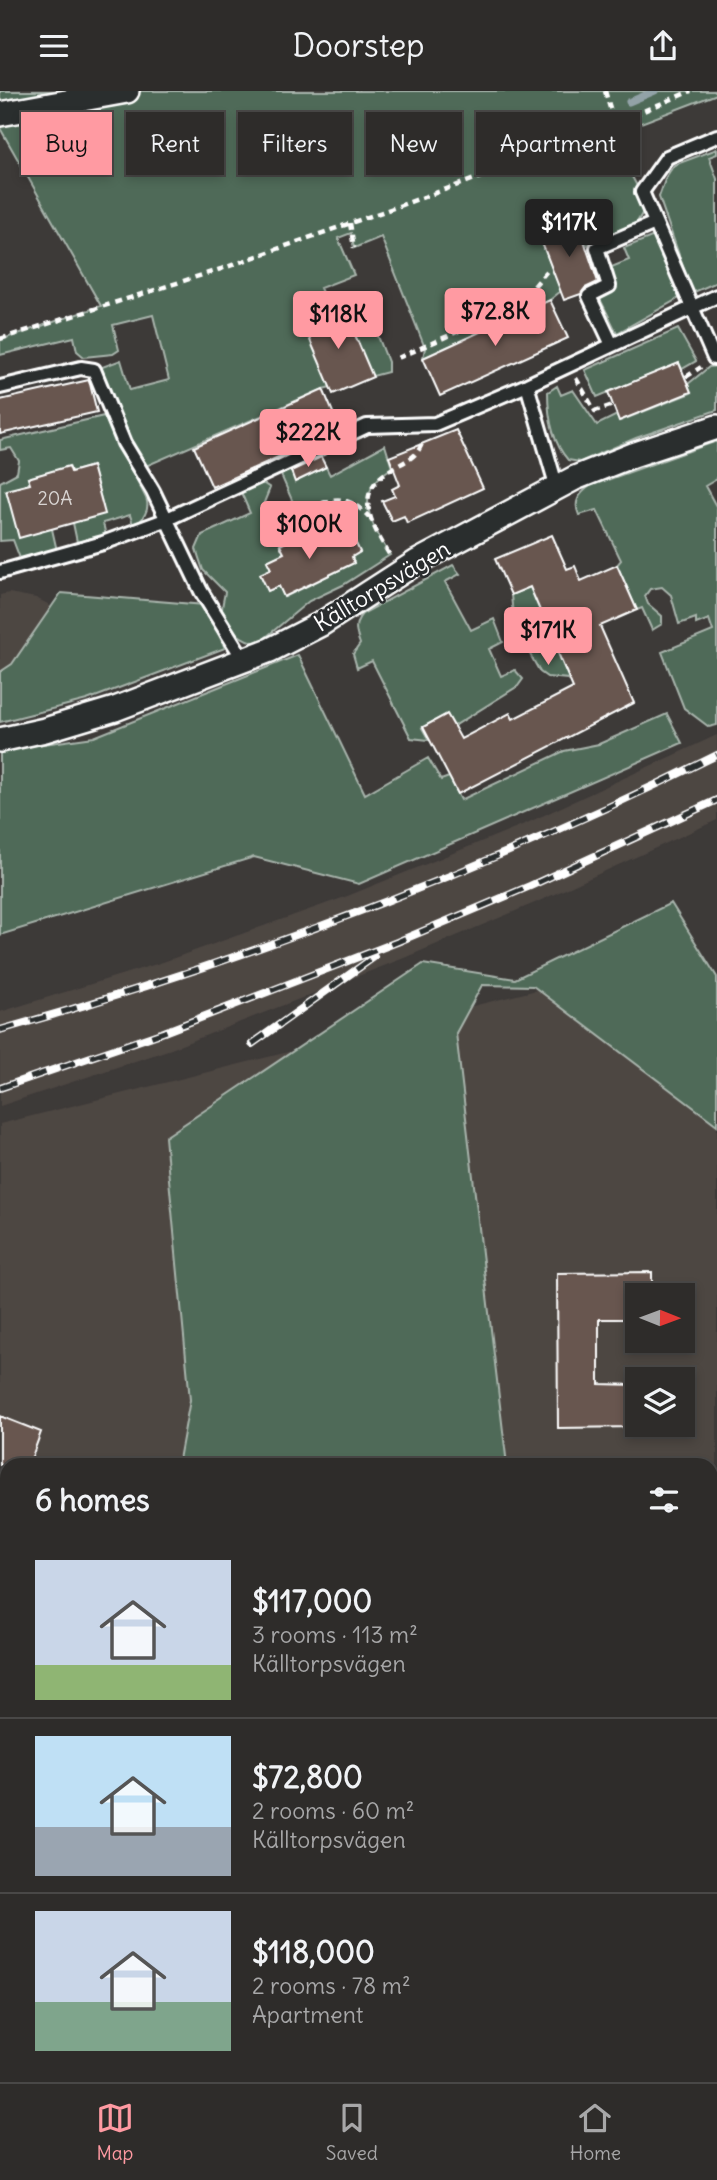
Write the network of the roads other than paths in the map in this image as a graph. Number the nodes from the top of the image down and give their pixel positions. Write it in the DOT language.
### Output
graph roads {
  1 [pos="127,91"];
  2 [pos="0,114"];
  3 [pos="717,136"];
  4 [pos="655,223"];
  5 [pos="717,296"];
  6 [pos="691,308"];
  7 [pos="612,345"];
  8 [pos="714,358"];
  9 [pos="527,385"];
  10 [pos="0,387"];
  11 [pos="717,427"];
  12 [pos="557,488"];
  13 [pos="165,520"];
  14 [pos="0,572"];
  15 [pos="244,660"];
  16 [pos="0,740"];
  1 -- 2 [label="street"];
  3 -- 4 [label="lane"];
  4 -- 6 [label="lane"];
  4 -- 7 [label="lane"];
  5 -- 6 [label="lane"];
  6 -- 7 [label="lane"];
  6 -- 8 [label="lane"];
  7 -- 9 [label="lane"];
  9 -- 12 [label="lane"];
  9 -- 13 [label="lane"];
  10 -- 13 [label="lane"];
  11 -- 12 [label="street, Källtorpsvägen"];
  12 -- 15 [label="street, Källtorpsvägen"];
  13 -- 14 [label="lane"];
  13 -- 15 [label="lane"];
  15 -- 16 [label="street, Källtorpsvägen"];
}
